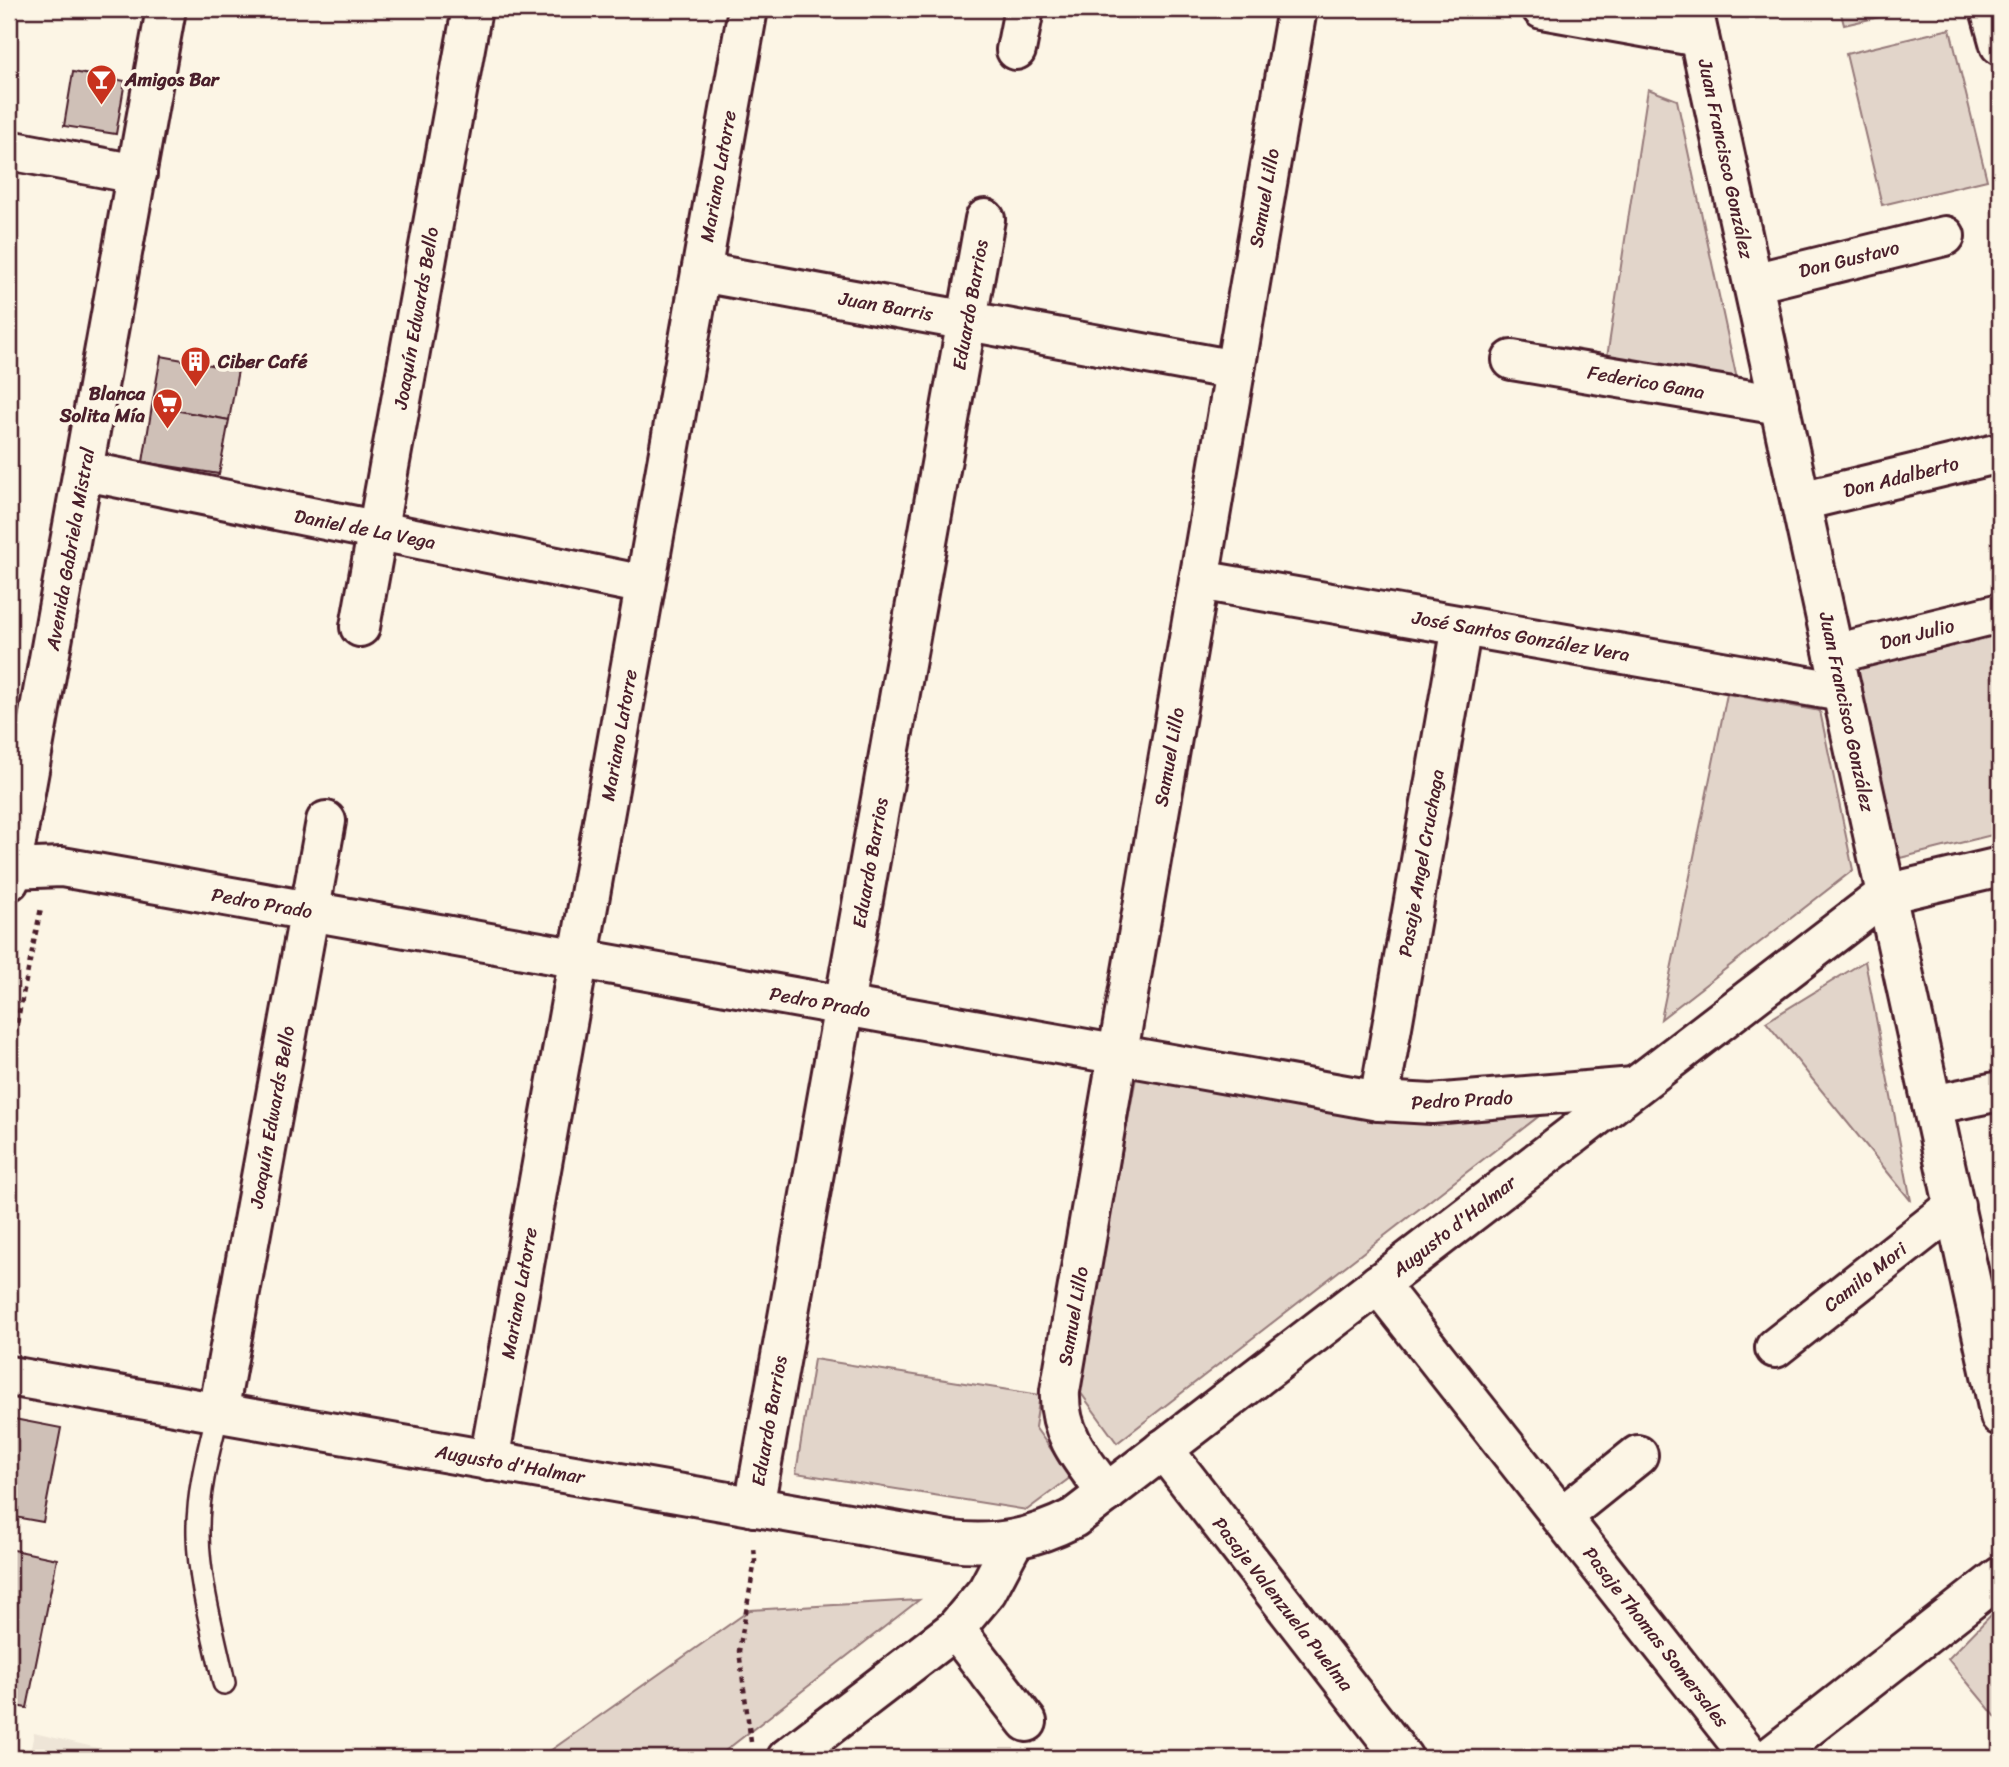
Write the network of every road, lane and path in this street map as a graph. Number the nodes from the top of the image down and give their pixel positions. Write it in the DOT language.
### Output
graph roads {
  1 [pos="166,9"];
  2 [pos="472,9"];
  3 [pos="748,9"];
  4 [pos="1024,9"];
  5 [pos="1297,9"];
  6 [pos="1542,9"];
  7 [pos="1696,23"];
  8 [pos="1016,50"];
  9 [pos="9,150"];
  10 [pos="137,174"];
  11 [pos="985,219"];
  12 [pos="1945,236"];
  13 [pos="701,272"];
  14 [pos="1753,283"];
  15 [pos="967,320"];
  16 [pos="1512,360"];
  17 [pos="1235,370"];
  18 [pos="1780,405"];
  19 [pos="2000,453"];
  20 [pos="85,471"];
  21 [pos="1801,501"];
  22 [pos="377,531"];
  23 [pos="1199,580"];
  24 [pos="646,584"];
  25 [pos="2000,613"];
  26 [pos="1462,626"];
  27 [pos="360,627"];
  28 [pos="1834,654"];
  29 [pos="1842,692"];
  30 [pos="326,821"];
  31 [pos="2000,867"];
  32 [pos="10,873"];
  33 [pos="1886,894"];
  34 [pos="309,911"];
  35 [pos="579,959"];
  36 [pos="845,1006"];
  37 [pos="1117,1055"];
  38 [pos="1634,1087"];
  39 [pos="2000,1091"];
  40 [pos="1380,1101"];
  41 [pos="1932,1105"];
  42 [pos="1955,1206"];
  43 [pos="1378,1284"];
  44 [pos="1988,1304"];
  45 [pos="1775,1348"];
  46 [pos="9,1376"];
  47 [pos="218,1413"];
  48 [pos="2000,1416"];
  49 [pos="1163,1449"];
  50 [pos="1638,1455"];
  51 [pos="489,1461"];
  52 [pos="1107,1493"];
  53 [pos="754,1507"];
  54 [pos="1561,1517"];
  55 [pos="1013,1542"];
  56 [pos="2000,1577"];
  57 [pos="954,1629"];
  58 [pos="224,1683"];
  59 [pos="1027,1722"];
  60 [pos="751,1745"];
  61 [pos="787,1758"];
  62 [pos="1403,1758"];
  63 [pos="1751,1758"];
  64 [pos="1769,1758"];
  1 -- 10 [label="street, Avenida Gabriela Mistral"];
  2 -- 22 [label="street, Joaquín Edwards Bello"];
  3 -- 13 [label="street, Mariano Latorre"];
  4 -- 8 [label="street"];
  5 -- 17 [label="street, Samuel Lillo"];
  6 -- 7 [label="street"];
  7 -- 14 [label="street, Juan Francisco González"];
  9 -- 10 [label="street"];
  10 -- 20 [label="street, Avenida Gabriela Mistral"];
  11 -- 15 [label="street, Eduardo Barrios"];
  12 -- 14 [label="street, Don Gustavo"];
  13 -- 15 [label="street, Juan Barris"];
  13 -- 24 [label="street, Mariano Latorre"];
  14 -- 18 [label="street, Juan Francisco González"];
  15 -- 17 [label="street, Juan Barris"];
  15 -- 36 [label="street, Eduardo Barrios"];
  16 -- 18 [label="street, Federico Gana"];
  17 -- 23 [label="street, Samuel Lillo"];
  18 -- 21 [label="street, Juan Francisco González"];
  19 -- 21 [label="street, Don Adalberto"];
  20 -- 22 [label="street, Daniel de La Vega"];
  20 -- 32 [label="street, Avenida Gabriela Mistral"];
  21 -- 28 [label="street, Juan Francisco González"];
  22 -- 24 [label="street, Daniel de La Vega"];
  22 -- 27 [label="street, Joaquín Edwards Bello"];
  23 -- 26 [label="street, José Santos González Vera"];
  23 -- 37 [label="street, Samuel Lillo"];
  24 -- 35 [label="street, Mariano Latorre"];
  25 -- 28 [label="street, Don Julio"];
  26 -- 29 [label="street, José Santos González Vera"];
  26 -- 40 [label="street, Pasaje Angel Cruchaga"];
  28 -- 29 [label="street, Juan Francisco González"];
  29 -- 33 [label="street, Juan Francisco González"];
  30 -- 34 [label="street, Joaquín Edwards Bello"];
  31 -- 33 [label="street"];
  32 -- 34 [label="street, Pedro Prado"];
  33 -- 38 [label="street, Augusto d'Halmar"];
  33 -- 41 [label="street, Juan Francisco González"];
  34 -- 35 [label="street, Pedro Prado"];
  34 -- 47 [label="street, Joaquín Edwards Bello"];
  35 -- 36 [label="street, Pedro Prado"];
  35 -- 51 [label="street, Mariano Latorre"];
  36 -- 37 [label="street, Pedro Prado"];
  36 -- 53 [label="street, Eduardo Barrios"];
  37 -- 40 [label="street, Pedro Prado"];
  37 -- 52 [label="street, Samuel Lillo"];
  38 -- 40 [label="street, Pedro Prado"];
  38 -- 43 [label="street, Augusto d'Halmar"];
  39 -- 41 [label="street"];
  41 -- 42 [label="street, Juan Francisco González"];
  42 -- 44 [label="street, Juan Francisco González"];
  42 -- 45 [label="street, Camilo Mori"];
  43 -- 49 [label="street, Augusto d'Halmar"];
  43 -- 54 [label="street, Pasaje Thomas Somersales"];
  44 -- 48 [label="street, Juan Francisco González"];
  46 -- 47 [label="street, Augusto d'Halmar"];
  47 -- 51 [label="street, Augusto d'Halmar"];
  47 -- 58 [label="lane"];
  49 -- 52 [label="street, Augusto d'Halmar"];
  49 -- 62 [label="street, Pasaje Valenzuela Puelma"];
  50 -- 54 [label="street"];
  51 -- 53 [label="street, Augusto d'Halmar"];
  52 -- 55 [label="street, Augusto d'Halmar"];
  53 -- 55 [label="street, Augusto d'Halmar"];
  53 -- 60 [label="path"];
  54 -- 63 [label="street, Pasaje Thomas Somersales"];
  55 -- 57 [label="street"];
  56 -- 64 [label="street"];
  57 -- 59 [label="street"];
  57 -- 61 [label="street"];
}
